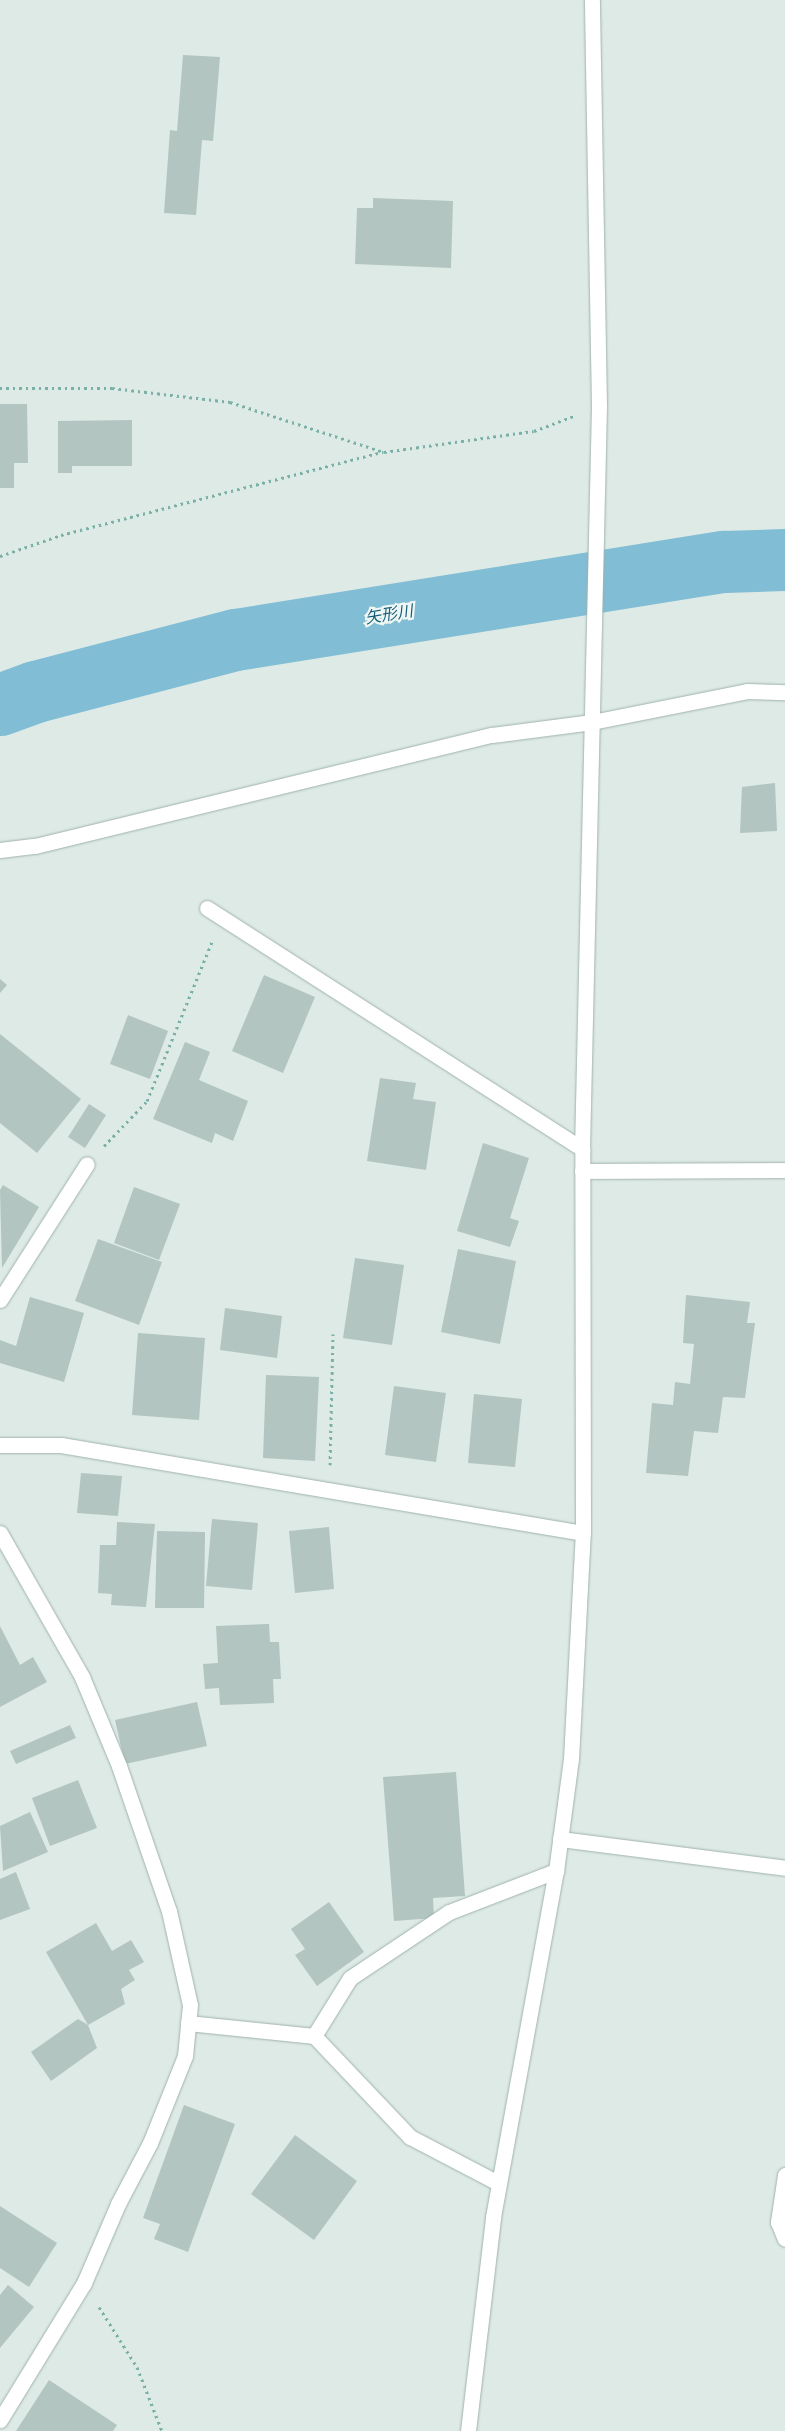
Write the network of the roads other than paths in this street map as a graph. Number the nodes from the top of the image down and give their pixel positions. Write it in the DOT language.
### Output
graph roads {
  1 [pos="592,0"];
  2 [pos="785,692"];
  3 [pos="592,722"];
  4 [pos="0,850"];
  5 [pos="207,908"];
  6 [pos="582,1149"];
  7 [pos="88,1164"];
  8 [pos="582,1170"];
  9 [pos="785,1170"];
  10 [pos="0,1300"];
  11 [pos="0,1445"];
  12 [pos="0,1533"];
  13 [pos="583,1533"];
  14 [pos="560,1839"];
  15 [pos="785,1868"];
  16 [pos="556,1871"];
  17 [pos="188,2023"];
  18 [pos="314,2036"];
  19 [pos="785,2175"];
  20 [pos="498,2183"];
  21 [pos="785,2238"];
  22 [pos="0,2420"];
  23 [pos="468,2431"];
  1 -- 3 [label="street"];
  2 -- 3 [label="street"];
  3 -- 4 [label="street"];
  3 -- 6 [label="street"];
  5 -- 6 [label="street"];
  6 -- 8 [label="street"];
  7 -- 10 [label="street"];
  8 -- 9 [label="street"];
  8 -- 13 [label="street"];
  11 -- 13 [label="street"];
  12 -- 17 [label="street"];
  13 -- 14 [label="street"];
  14 -- 15 [label="street"];
  14 -- 16 [label="street"];
  16 -- 18 [label="street"];
  16 -- 20 [label="street"];
  17 -- 18 [label="street"];
  17 -- 22 [label="street"];
  18 -- 20 [label="street"];
  19 -- 21 [label="street"];
  20 -- 23 [label="street"];
}
